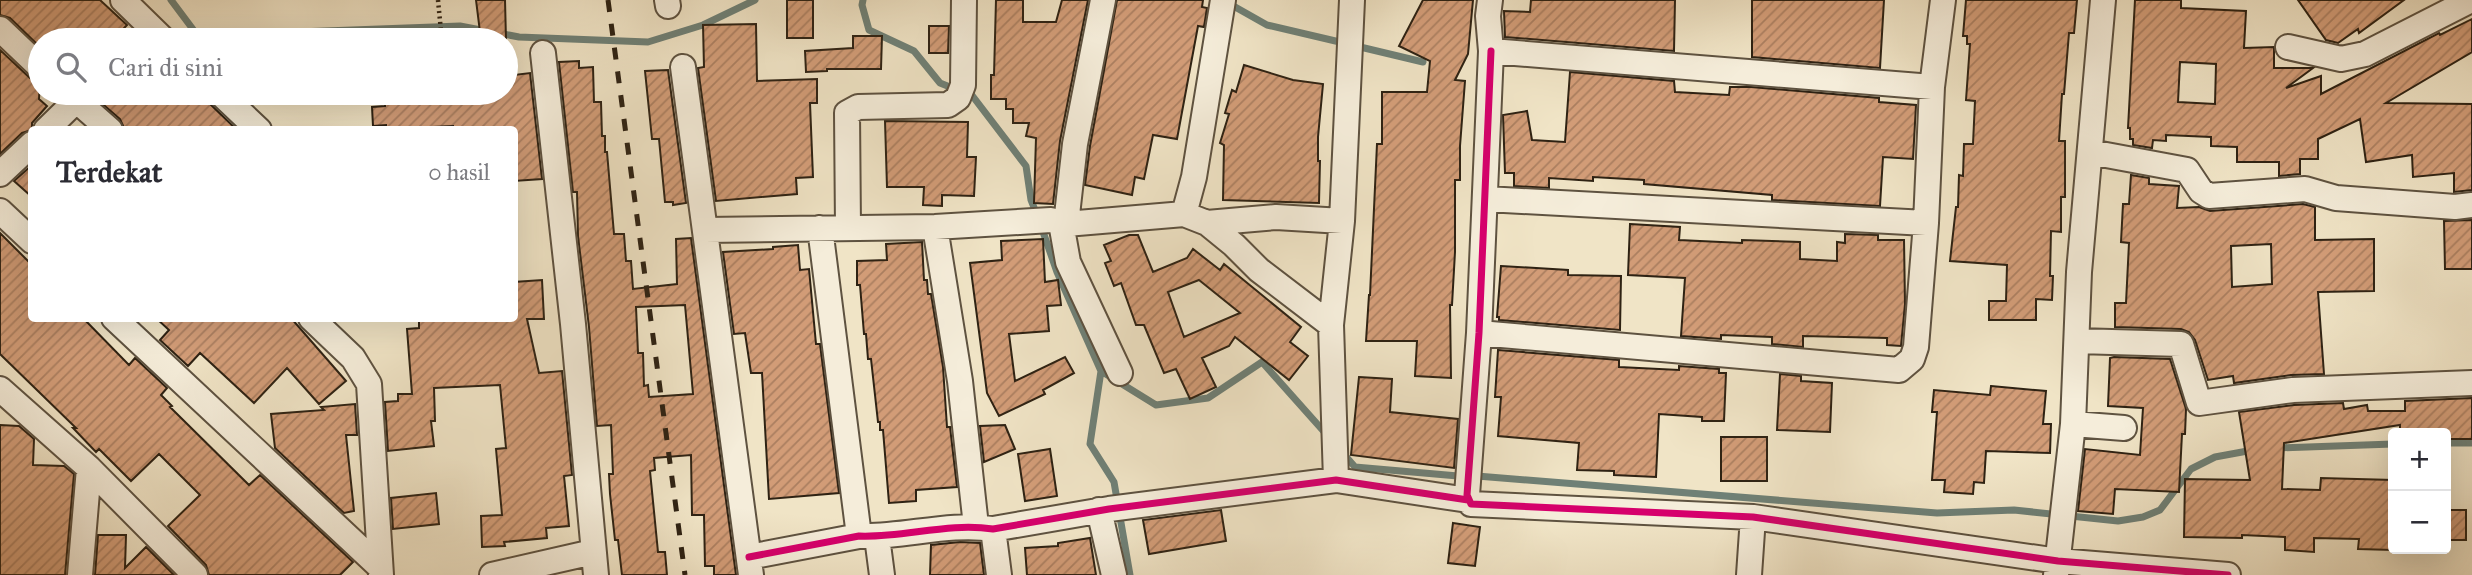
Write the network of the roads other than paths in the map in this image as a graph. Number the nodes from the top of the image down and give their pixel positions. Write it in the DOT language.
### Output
graph roads {
  1 [pos="123,0"];
  2 [pos="964,0"];
  3 [pos="1103,0"];
  4 [pos="1352,0"];
  5 [pos="1490,0"];
  6 [pos="1943,0"];
  7 [pos="2104,0"];
  8 [pos="2471,0"];
  9 [pos="1221,12"];
  10 [pos="144,28"];
  11 [pos="0,29"];
  12 [pos="2288,47"];
  13 [pos="1491,51"];
  14 [pos="543,53"];
  15 [pos="28,56"];
  16 [pos="683,67"];
  17 [pos="1932,87"];
  18 [pos="67,105"];
  19 [pos="86,105"];
  20 [pos="233,105"];
  21 [pos="49,126"];
  22 [pos="106,126"];
  23 [pos="255,126"];
  24 [pos="28,148"];
  25 [pos="2090,152"];
  26 [pos="0,174"];
  27 [pos="1486,199"];
  28 [pos="2472,205"];
  29 [pos="0,211"];
  30 [pos="1196,219"];
  31 [pos="1342,221"];
  32 [pos="1052,222"];
  33 [pos="1926,223"];
  34 [pos="935,227"];
  35 [pos="820,228"];
  36 [pos="848,228"];
  37 [pos="705,230"];
  38 [pos="28,237"];
  39 [pos="118,322"];
  40 [pos="315,322"];
  41 [pos="1331,325"];
  42 [pos="1479,333"];
  43 [pos="2077,341"];
  44 [pos="1120,373"];
  45 [pos="2472,383"];
  46 [pos="0,389"];
  47 [pos="2073,424"];
  48 [pos="2124,428"];
  49 [pos="89,468"];
  50 [pos="1336,480"];
  51 [pos="1468,500"];
  52 [pos="1112,509"];
  53 [pos="1753,517"];
  54 [pos="984,527"];
  55 [pos="868,537"];
  56 [pos="595,564"];
  57 [pos="750,566"];
  58 [pos="2057,568"];
  59 [pos="381,571"];
  60 [pos="80,575"];
  61 [pos="195,575"];
  62 [pos="492,575"];
  63 [pos="881,575"];
  64 [pos="999,575"];
  65 [pos="1114,575"];
  66 [pos="1749,575"];
  67 [pos="2228,575"];
  1 -- 10 [label="street"];
  2 -- 36 [label="street"];
  3 -- 32 [label="street"];
  4 -- 31 [label="street"];
  5 -- 13 [label="street"];
  6 -- 17 [label="street"];
  7 -- 25 [label="street"];
  8 -- 12 [label="street"];
  9 -- 30 [label="street"];
  11 -- 15 [label="street"];
  13 -- 17 [label="street"];
  13 -- 27 [label="street"];
  14 -- 56 [label="street"];
  16 -- 37 [label="street"];
  17 -- 33 [label="street"];
  18 -- 21 [label="street"];
  19 -- 22 [label="street"];
  20 -- 23 [label="street"];
  24 -- 26 [label="street"];
  25 -- 28 [label="street"];
  25 -- 43 [label="street"];
  27 -- 33 [label="street"];
  27 -- 42 [label="street"];
  29 -- 38 [label="street"];
  30 -- 31 [label="street"];
  30 -- 32 [label="street"];
  30 -- 41 [label="street"];
  31 -- 41 [label="street"];
  32 -- 34 [label="street"];
  32 -- 44 [label="street"];
  33 -- 42 [label="street"];
  34 -- 36 [label="street"];
  34 -- 54 [label="street"];
  35 -- 36 [label="street"];
  35 -- 37 [label="street"];
  35 -- 55 [label="street"];
  37 -- 57 [label="street"];
  39 -- 59 [label="street"];
  40 -- 59 [label="street"];
  41 -- 50 [label="street"];
  42 -- 51 [label="street"];
  43 -- 45 [label="street"];
  43 -- 47 [label="street"];
  46 -- 49 [label="street"];
  47 -- 48 [label="street"];
  47 -- 58 [label="street"];
  49 -- 60 [label="street"];
  49 -- 61 [label="street"];
  50 -- 51 [label="street"];
  50 -- 52 [label="street"];
  51 -- 53 [label="street"];
  52 -- 54 [label="street"];
  52 -- 65 [label="street"];
  53 -- 58 [label="street"];
  53 -- 66 [label="street"];
  54 -- 55 [label="street"];
  54 -- 64 [label="street"];
  55 -- 57 [label="street"];
  55 -- 63 [label="street"];
  56 -- 62 [label="street"];
  58 -- 67 [label="street"];
}
